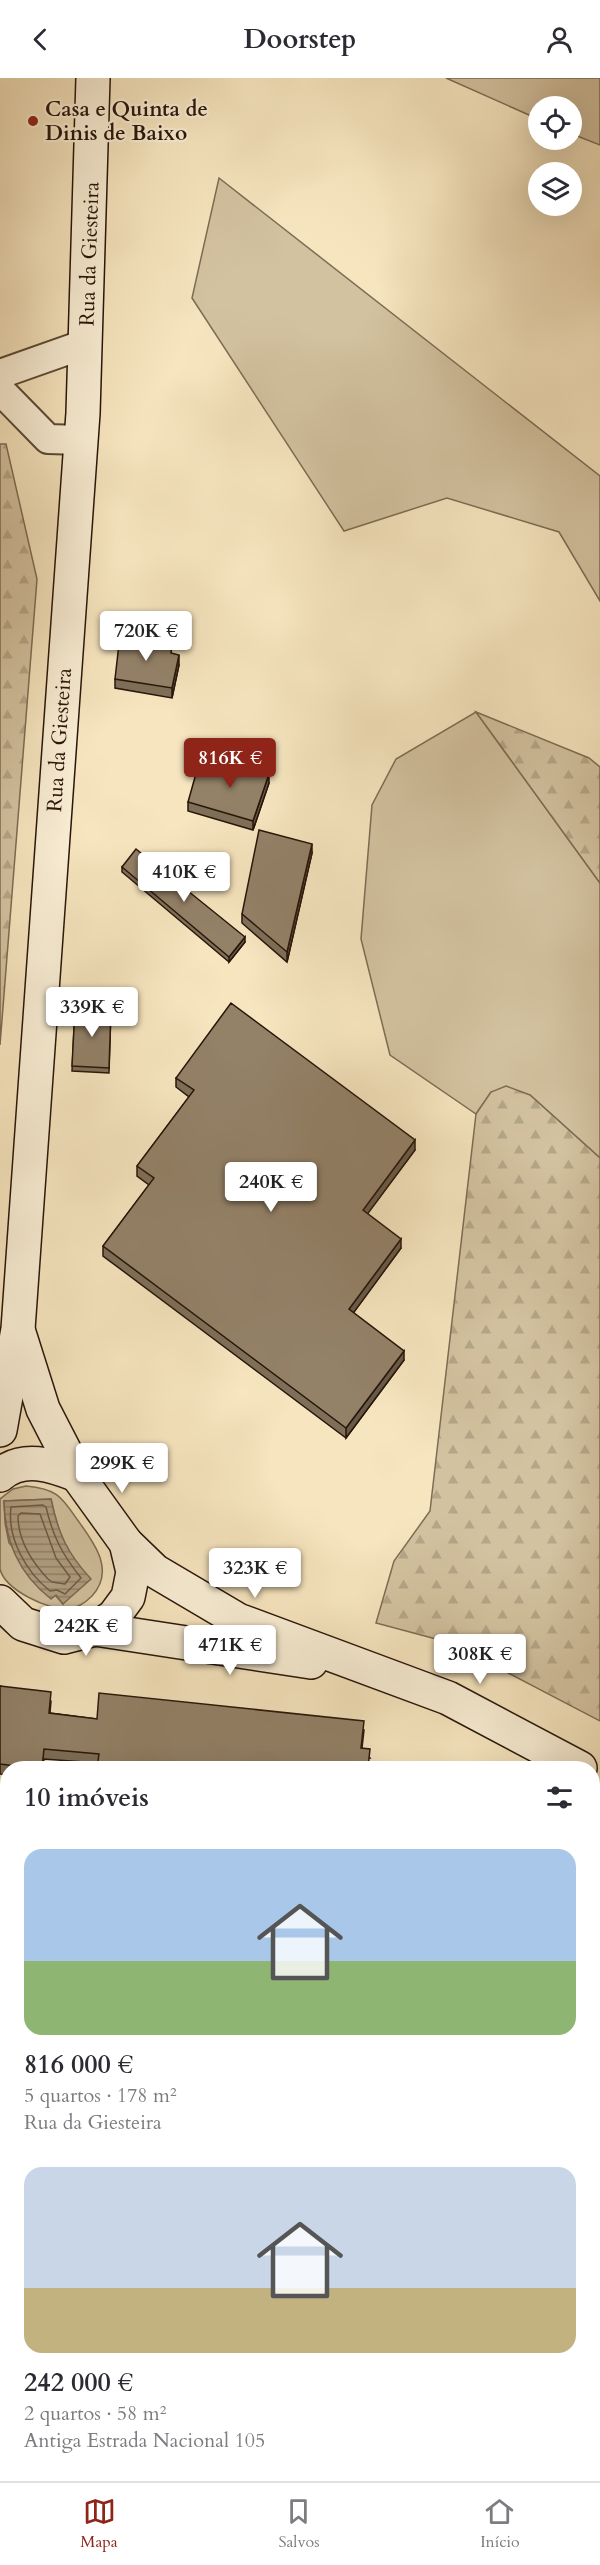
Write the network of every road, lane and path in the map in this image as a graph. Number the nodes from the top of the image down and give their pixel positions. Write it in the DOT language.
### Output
graph roads {
  1 [pos="93,78"];
  2 [pos="85,344"];
  3 [pos="0,374"];
  4 [pos="0,390"];
  5 [pos="81,440"];
  6 [pos="18,1329"];
  7 [pos="0,1430"];
  8 [pos="0,1475"];
  9 [pos="76,1475"];
  10 [pos="126,1543"];
  11 [pos="0,1602"];
  12 [pos="0,1629"];
  13 [pos="95,1629"];
  14 [pos="64,1637"];
  15 [pos="372,1671"];
  16 [pos="559,1761"];
  1 -- 2 [label="main road, Rua da Giesteira"];
  2 -- 3 [label="street"];
  2 -- 5 [label="main road, Rua da Giesteira"];
  4 -- 5 [label="street"];
  5 -- 6 [label="main road, Rua da Giesteira"];
  6 -- 7 [label="main road, Rua da Giesteira"];
  6 -- 9 [label="main road"];
  8 -- 9 [label="main road"];
  9 -- 10 [label="main road"];
  10 -- 13 [label="main road"];
  10 -- 15 [label="main road"];
  11 -- 14 [label="main road"];
  12 -- 14 [label="main road"];
  13 -- 14 [label="main road"];
  13 -- 15 [label="main road"];
  15 -- 16 [label="main road"];
}
